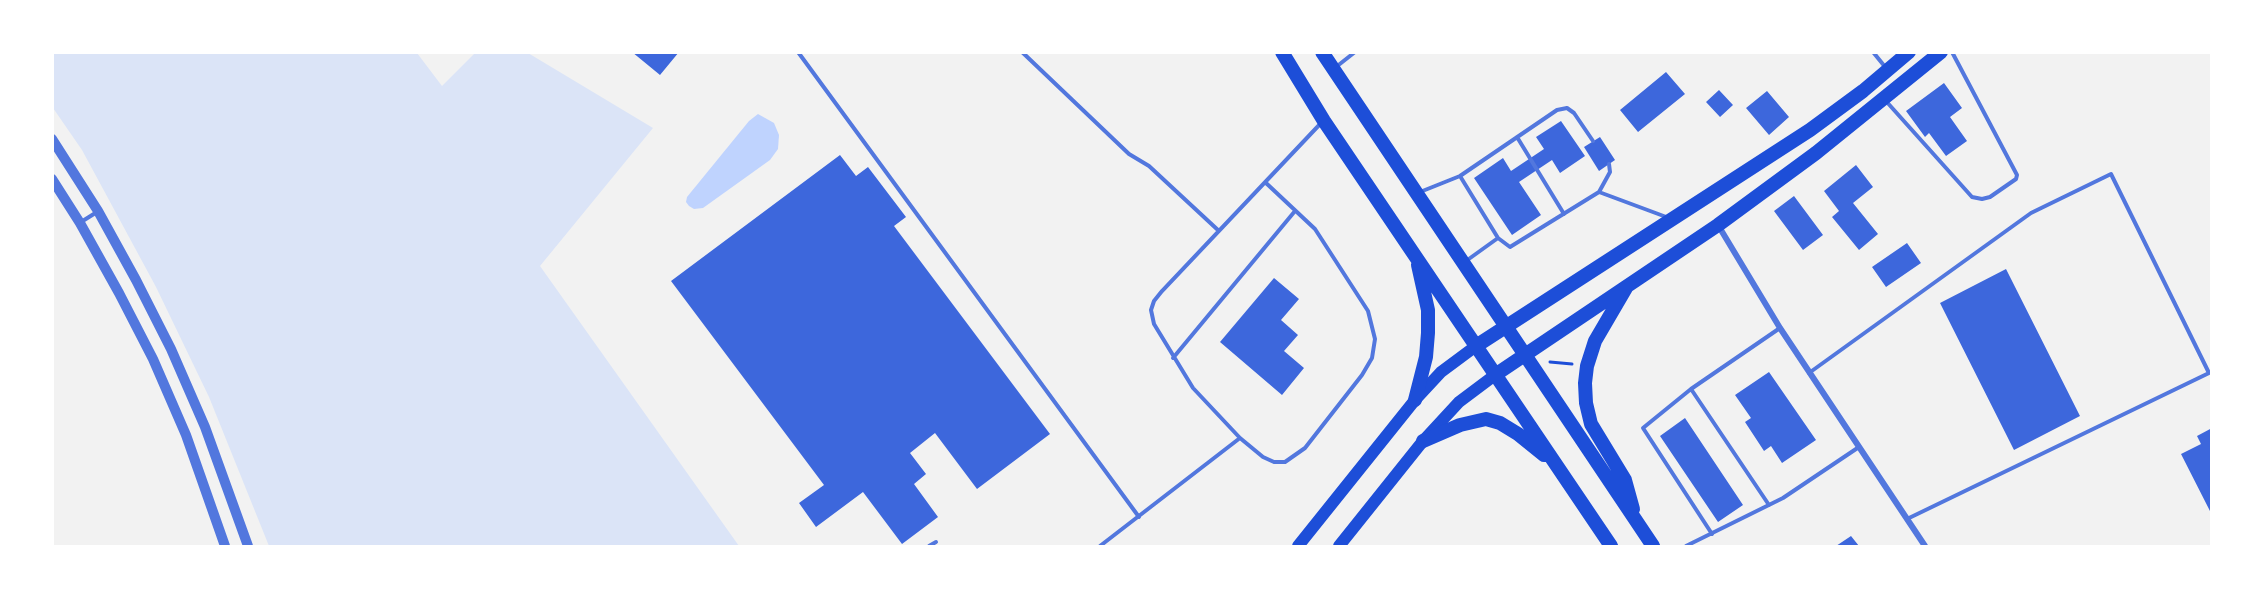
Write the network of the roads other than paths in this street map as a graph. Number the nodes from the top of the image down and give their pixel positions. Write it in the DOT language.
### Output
graph roads {
  1 [pos="798,52"];
  2 [pos="1022,52"];
  3 [pos="1282,52"];
  4 [pos="1322,52"];
  5 [pos="1355,52"];
  6 [pos="1873,52"];
  7 [pos="1909,52"];
  8 [pos="1941,52"];
  9 [pos="1952,52"];
  10 [pos="1333,69"];
  11 [pos="1888,70"];
  12 [pos="1885,100"];
  13 [pos="1324,121"];
  14 [pos="1517,137"];
  15 [pos="52,139"];
  16 [pos="1593,141"];
  17 [pos="1609,164"];
  18 [pos="1460,176"];
  19 [pos="52,179"];
  20 [pos="1266,183"];
  21 [pos="1599,192"];
  22 [pos="1416,193"];
  23 [pos="1295,211"];
  24 [pos="98,212"];
  25 [pos="1564,214"];
  26 [pos="1671,219"];
  27 [pos="80,223"];
  28 [pos="1718,225"];
  29 [pos="1219,231"];
  30 [pos="1498,238"];
  31 [pos="1416,257"];
  32 [pos="1463,263"];
  33 [pos="1629,285"];
  34 [pos="1506,326"];
  35 [pos="1780,328"];
  36 [pos="1476,346"];
  37 [pos="1525,355"];
  38 [pos="1173,358"];
  39 [pos="1809,373"];
  40 [pos="2210,373"];
  41 [pos="1496,375"];
  42 [pos="1691,388"];
  43 [pos="1415,400"];
  44 [pos="1240,438"];
  45 [pos="1423,441"];
  46 [pos="1858,447"];
  47 [pos="1555,463"];
  48 [pos="1769,505"];
  49 [pos="1139,517"];
  50 [pos="1907,519"];
  51 [pos="1636,520"];
  52 [pos="1712,534"];
  53 [pos="936,542"];
  54 [pos="1609,545"];
  55 [pos="225,546"];
  56 [pos="248,546"];
  57 [pos="929,546"];
  58 [pos="1100,546"];
  59 [pos="1298,546"];
  60 [pos="1339,546"];
  61 [pos="1653,546"];
  62 [pos="1686,546"];
  63 [pos="1925,546"];
  1 -- 49 [label="lane"];
  2 -- 29 [label="lane"];
  3 -- 13 [label="main road"];
  4 -- 10 [label="main road"];
  5 -- 10 [label="lane"];
  6 -- 11 [label="lane"];
  7 -- 11 [label="main road"];
  8 -- 12 [label="main road"];
  9 -- 12 [label="lane"];
  10 -- 22 [label="main road"];
  11 -- 26 [label="main road"];
  12 -- 28 [label="main road"];
  13 -- 20 [label="lane"];
  13 -- 31 [label="main road"];
  14 -- 16 [label="lane"];
  14 -- 18 [label="lane"];
  14 -- 25 [label="lane"];
  15 -- 24 [label="street"];
  17 -- 21 [label="lane"];
  18 -- 22 [label="lane"];
  18 -- 30 [label="lane"];
  19 -- 27 [label="street"];
  20 -- 23 [label="lane"];
  20 -- 29 [label="lane"];
  21 -- 25 [label="lane"];
  21 -- 26 [label="lane"];
  22 -- 32 [label="main road"];
  23 -- 38 [label="lane"];
  23 -- 44 [label="lane"];
  24 -- 27 [label="lane"];
  24 -- 56 [label="street"];
  25 -- 30 [label="lane"];
  26 -- 34 [label="main road"];
  27 -- 55 [label="street"];
  28 -- 33 [label="main road"];
  28 -- 35 [label="street"];
  29 -- 38 [label="lane"];
  30 -- 32 [label="lane"];
  31 -- 36 [label="main road"];
  31 -- 43 [label="main road"];
  32 -- 34 [label="main road"];
  33 -- 37 [label="main road"];
  33 -- 51 [label="main road"];
  34 -- 36 [label="main road"];
  34 -- 37 [label="main road"];
  35 -- 39 [label="street"];
  35 -- 42 [label="lane"];
  36 -- 41 [label="main road"];
  36 -- 43 [label="main road"];
  37 -- 41 [label="main road"];
  37 -- 51 [label="main road"];
  38 -- 44 [label="lane"];
  39 -- 40 [label="lane"];
  39 -- 46 [label="street"];
  40 -- 50 [label="lane"];
  41 -- 45 [label="main road"];
  41 -- 47 [label="main road"];
  42 -- 48 [label="lane"];
  42 -- 52 [label="lane"];
  43 -- 59 [label="main road"];
  44 -- 49 [label="lane"];
  45 -- 47 [label="main road"];
  45 -- 60 [label="main road"];
  46 -- 48 [label="lane"];
  46 -- 50 [label="street"];
  47 -- 54 [label="main road"];
  48 -- 52 [label="lane"];
  49 -- 58 [label="lane"];
  50 -- 63 [label="street"];
  51 -- 61 [label="main road"];
  52 -- 62 [label="lane"];
  53 -- 57 [label="lane"];
}
